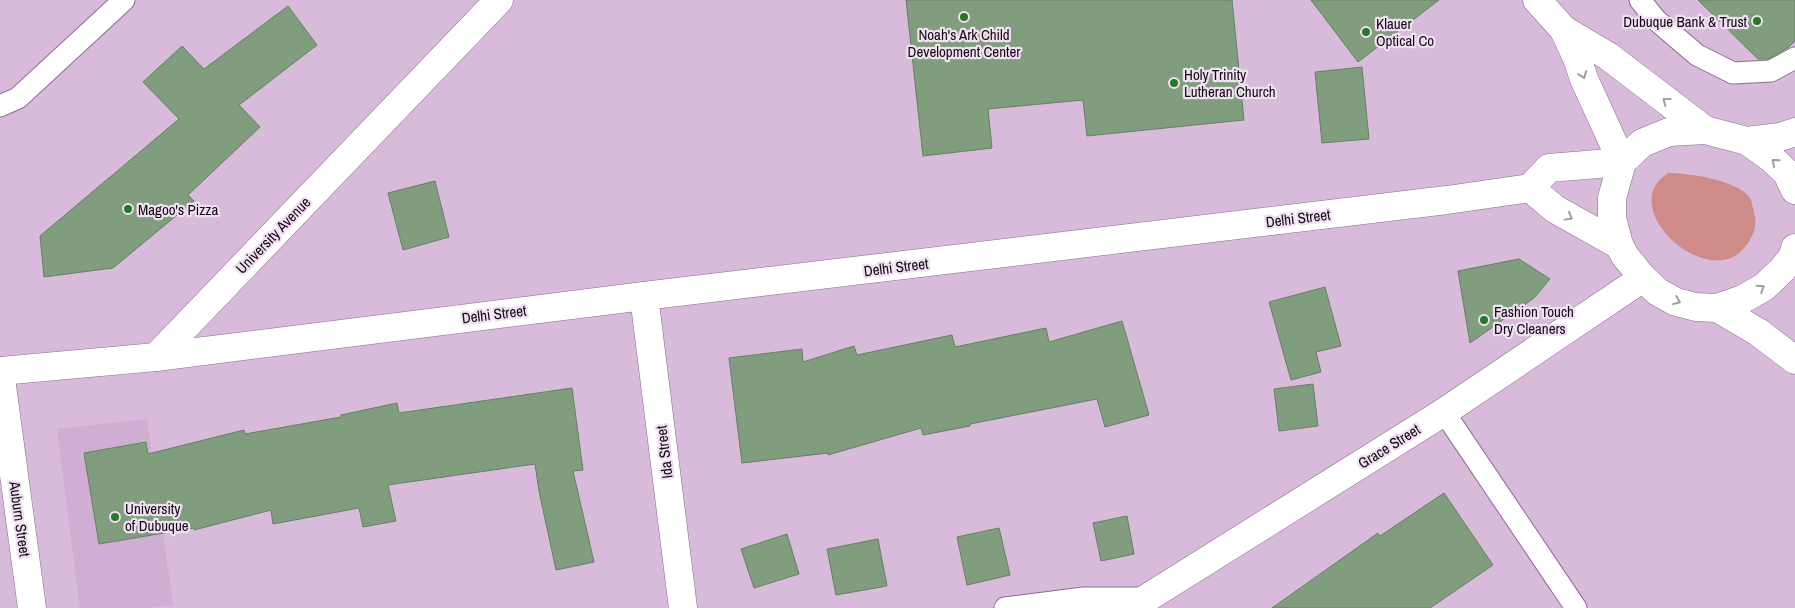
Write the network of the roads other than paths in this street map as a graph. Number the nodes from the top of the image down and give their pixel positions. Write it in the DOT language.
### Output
graph roads {
  1 [pos="124,0"];
  2 [pos="499,0"];
  3 [pos="1537,0"];
  4 [pos="1640,0"];
  5 [pos="1564,30"];
  6 [pos="1795,58"];
  7 [pos="0,106"];
  8 [pos="1705,130"];
  9 [pos="1795,132"];
  10 [pos="1747,142"];
  11 [pos="1622,162"];
  12 [pos="1530,188"];
  13 [pos="1795,190"];
  14 [pos="1618,245"];
  15 [pos="1794,255"];
  16 [pos="1643,278"];
  17 [pos="644,296"];
  18 [pos="1717,308"];
  19 [pos="156,357"];
  20 [pos="1795,360"];
  21 [pos="0,371"];
  22 [pos="1444,412"];
  23 [pos="1138,603"];
  24 [pos="32,608"];
  25 [pos="683,608"];
  26 [pos="1005,608"];
  27 [pos="1576,608"];
  1 -- 7 [label="lane"];
  2 -- 19 [label="main road, University Avenue"];
  3 -- 5 [label="main road"];
  4 -- 6 [label="lane"];
  8 -- 5 [label="main road, one-way"];
  5 -- 11 [label="main road, one-way"];
  8 -- 10 [label="main road"];
  8 -- 11 [label="main road"];
  9 -- 10 [label="main road"];
  13 -- 10 [label="main road, one-way"];
  11 -- 12 [label="main road"];
  11 -- 14 [label="main road"];
  12 -- 14 [label="main road, one-way"];
  12 -- 17 [label="main road, Delhi Street"];
  14 -- 16 [label="main road"];
  18 -- 15 [label="main road, one-way"];
  16 -- 18 [label="main road, one-way"];
  16 -- 22 [label="main road, Grace Street"];
  17 -- 19 [label="main road, Delhi Street"];
  17 -- 25 [label="main road, Ida Street"];
  18 -- 20 [label="main road"];
  19 -- 21 [label="main road"];
  21 -- 24 [label="main road, Auburn Street"];
  22 -- 23 [label="main road, Grace Street"];
  22 -- 27 [label="lane"];
  23 -- 26 [label="lane"];
}
